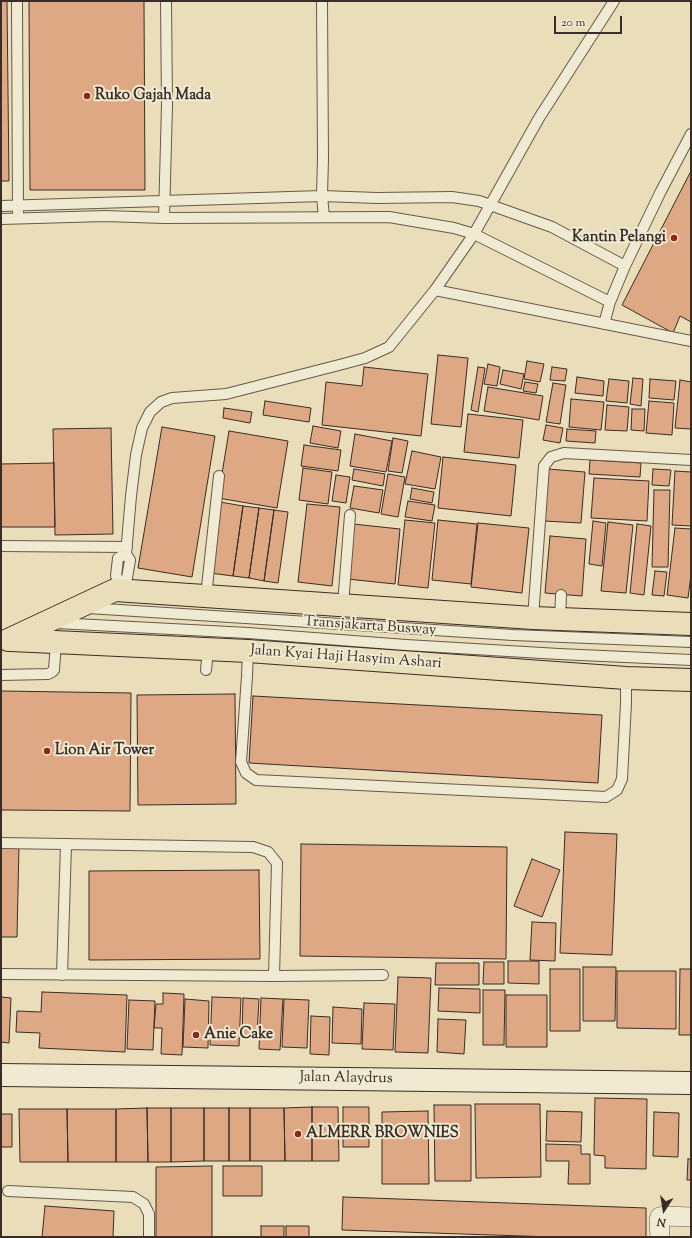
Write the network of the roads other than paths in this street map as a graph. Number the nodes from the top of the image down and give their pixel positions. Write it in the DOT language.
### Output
graph roads {
  1 [pos="17,1"];
  2 [pos="166,1"];
  3 [pos="322,1"];
  4 [pos="614,1"];
  5 [pos="691,134"];
  6 [pos="322,196"];
  7 [pos="164,202"];
  8 [pos="490,204"];
  9 [pos="1,206"];
  10 [pos="17,206"];
  11 [pos="324,217"];
  12 [pos="164,218"];
  13 [pos="1,219"];
  14 [pos="18,219"];
  15 [pos="474,234"];
  16 [pos="625,266"];
  17 [pos="435,290"];
  18 [pos="610,302"];
  19 [pos="604,324"];
  20 [pos="691,341"];
  21 [pos="691,460"];
  22 [pos="219,476"];
  23 [pos="350,514"];
  24 [pos="1,546"];
  25 [pos="126,550"];
  26 [pos="119,588"];
  27 [pos="561,595"];
  28 [pos="206,596"];
  29 [pos="343,605"];
  30 [pos="78,608"];
  31 [pos="533,618"];
  32 [pos="560,619"];
  33 [pos="47,622"];
  34 [pos="691,624"];
  35 [pos="5,640"];
  36 [pos="56,642"];
  37 [pos="691,642"];
  38 [pos="248,651"];
  39 [pos="691,660"];
  40 [pos="1,675"];
  41 [pos="626,678"];
  42 [pos="691,680"];
  43 [pos="1,843"];
  44 [pos="66,844"];
  45 [pos="1,974"];
  46 [pos="62,975"];
  47 [pos="383,975"];
  48 [pos="274,976"];
  49 [pos="1,1075"];
  50 [pos="691,1083"];
  51 [pos="8,1191"];
  52 [pos="691,1217"];
  53 [pos="149,1237"];
  54 [pos="660,1237"];
  1 -- 10 [label="lane"];
  2 -- 7 [label="lane"];
  3 -- 6 [label="lane"];
  4 -- 8 [label="lane"];
  5 -- 16 [label="lane"];
  6 -- 7 [label="lane"];
  6 -- 8 [label="lane"];
  6 -- 11 [label="lane"];
  7 -- 10 [label="lane"];
  7 -- 12 [label="lane"];
  8 -- 15 [label="lane"];
  8 -- 16 [label="lane"];
  9 -- 10 [label="lane"];
  10 -- 14 [label="lane"];
  11 -- 12 [label="lane"];
  11 -- 15 [label="lane"];
  12 -- 14 [label="lane"];
  13 -- 14 [label="lane"];
  15 -- 17 [label="lane"];
  15 -- 18 [label="lane"];
  16 -- 18 [label="lane"];
  17 -- 19 [label="lane"];
  17 -- 25 [label="lane"];
  18 -- 19 [label="lane"];
  19 -- 20 [label="lane"];
  21 -- 31 [label="lane"];
  22 -- 28 [label="lane"];
  23 -- 29 [label="lane"];
  24 -- 25 [label="lane"];
  25 -- 26 [label="lane"];
  26 -- 28 [label="main road"];
  26 -- 30 [label="main road"];
  27 -- 32 [label="lane"];
  28 -- 29 [label="main road"];
  29 -- 31 [label="main road"];
  30 -- 33 [label="main road"];
  30 -- 37 [label="lane, Transjakarta Busway"];
  31 -- 32 [label="main road"];
  32 -- 34 [label="main road"];
  33 -- 35 [label="main road"];
  33 -- 39 [label="lane, Transjakarta Busway"];
  35 -- 36 [label="main road, Jalan Kyai Haji Hasyim Ashari"];
  36 -- 38 [label="main road, Jalan Kyai Haji Hasyim Ashari"];
  36 -- 40 [label="lane"];
  38 -- 41 [label="main road, Jalan Kyai Haji Hasyim Ashari"];
  38 -- 41 [label="lane"];
  41 -- 42 [label="main road, Jalan Kyai Haji Hasyim Ashari"];
  43 -- 44 [label="lane"];
  44 -- 46 [label="lane"];
  44 -- 48 [label="lane"];
  45 -- 46 [label="lane"];
  46 -- 48 [label="lane"];
  47 -- 48 [label="lane"];
  49 -- 50 [label="street, Jalan Alaydrus"];
  51 -- 53 [label="lane"];
  52 -- 54 [label="street"];
}
